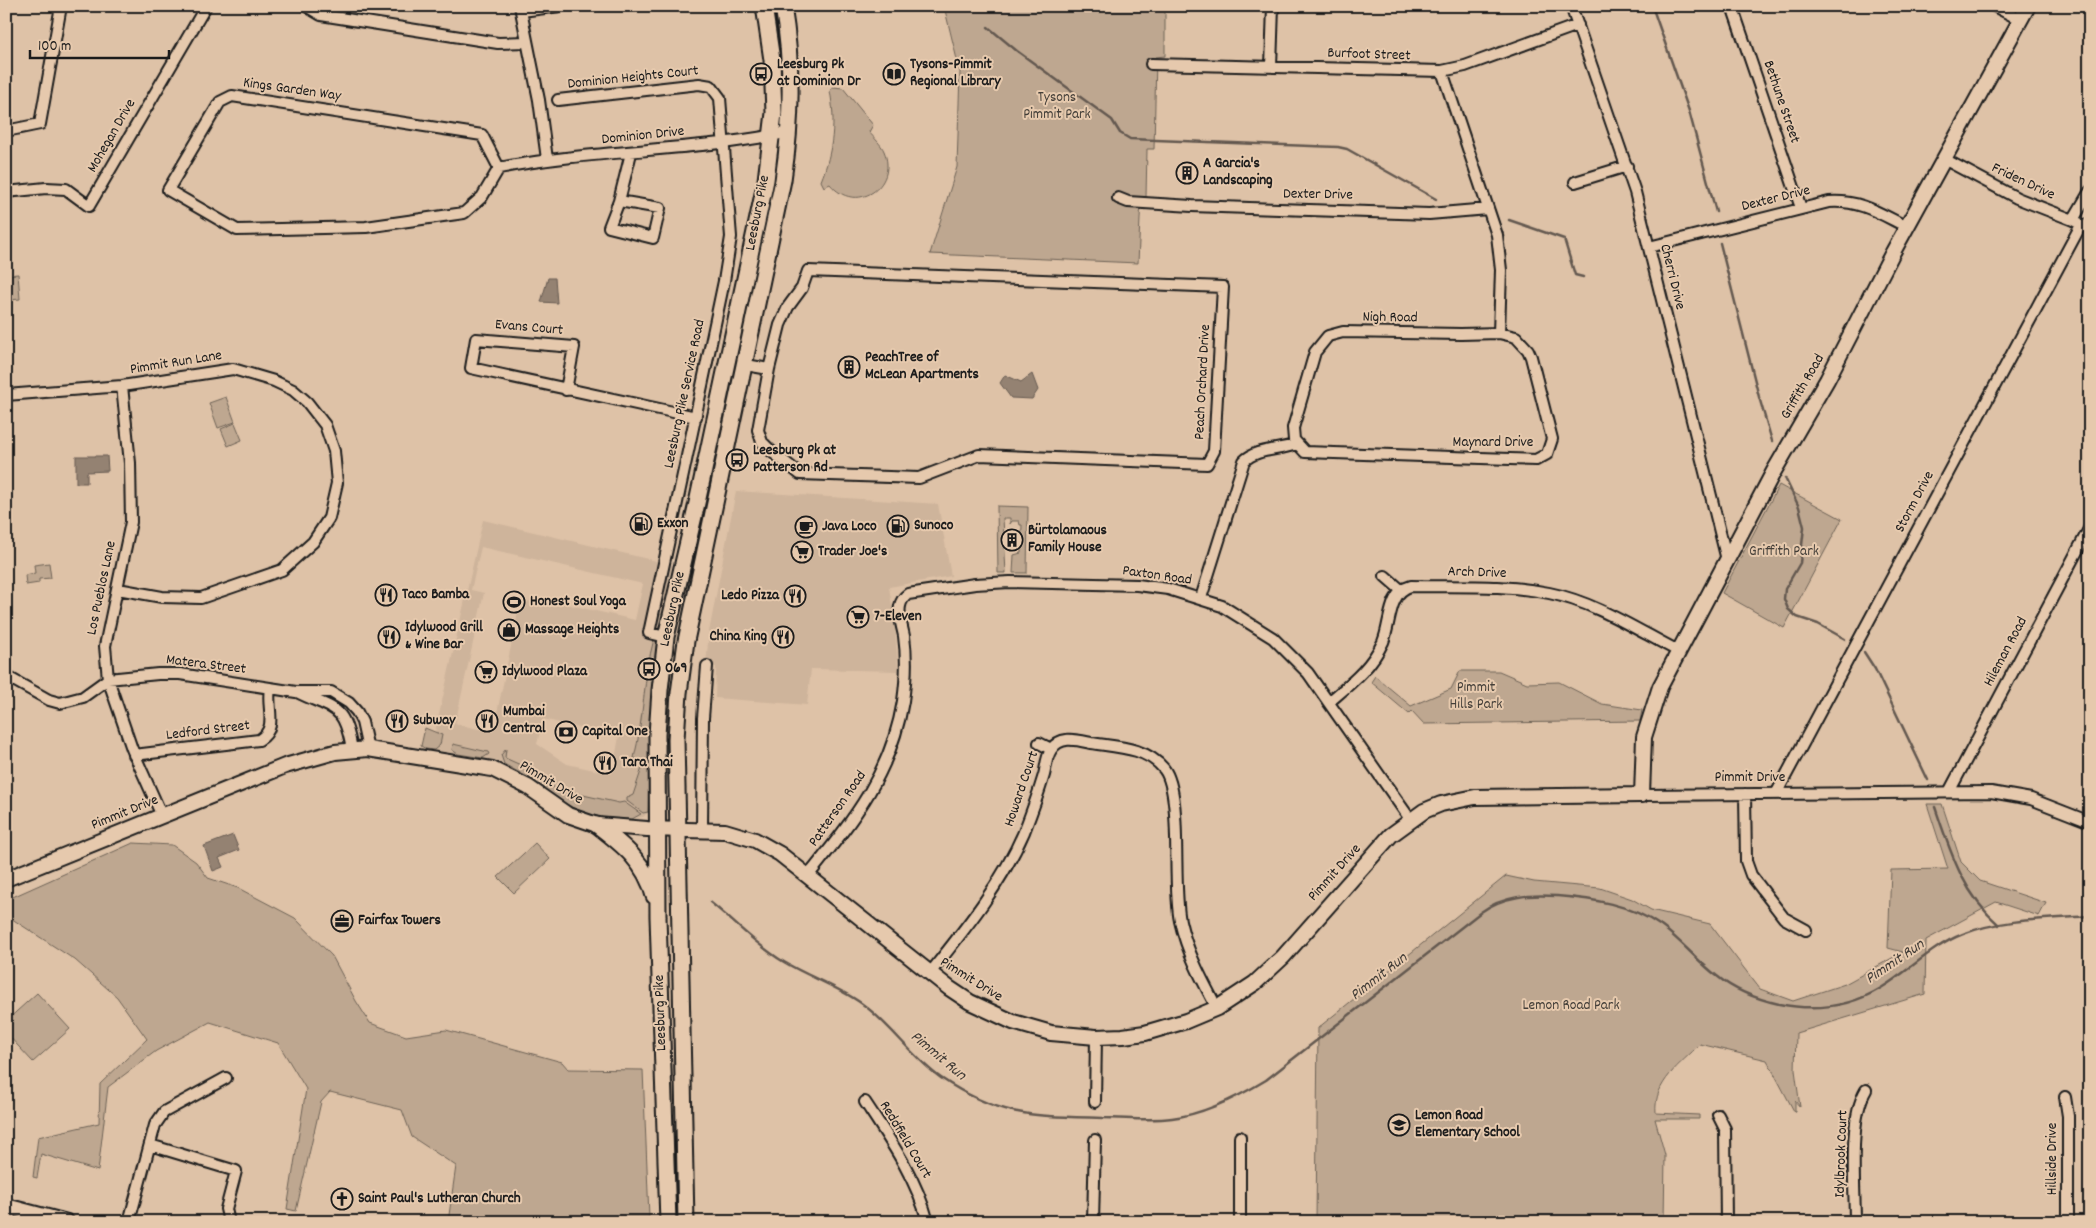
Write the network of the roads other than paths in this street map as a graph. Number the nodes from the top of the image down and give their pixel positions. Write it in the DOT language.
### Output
graph roads {
  1 [pos="61,6"];
  2 [pos="202,6"];
  3 [pos="306,6"];
  4 [pos="560,6"];
  5 [pos="764,6"];
  6 [pos="783,6"];
  7 [pos="1273,6"];
  8 [pos="1571,6"];
  9 [pos="1732,6"];
  10 [pos="1994,6"];
  11 [pos="2028,6"];
  12 [pos="206,7"];
  13 [pos="521,9"];
  14 [pos="2020,20"];
  15 [pos="1578,25"];
  16 [pos="527,42"];
  17 [pos="1151,64"];
  18 [pos="1271,67"];
  19 [pos="1442,71"];
  20 [pos="558,100"];
  21 [pos="6,131"];
  22 [pos="790,132"];
  23 [pos="772,136"];
  24 [pos="725,142"];
  25 [pos="631,153"];
  26 [pos="547,159"];
  27 [pos="1944,159"];
  28 [pos="1627,166"];
  29 [pos="499,168"];
  30 [pos="1575,182"];
  31 [pos="2090,191"];
  32 [pos="6,192"];
  33 [pos="1118,198"];
  34 [pos="619,200"];
  35 [pos="1801,208"];
  36 [pos="1488,209"];
  37 [pos="2082,225"];
  38 [pos="1907,227"];
  39 [pos="1649,247"];
  40 [pos="1499,333"];
  41 [pos="746,364"];
  42 [pos="769,369"];
  43 [pos="122,386"];
  44 [pos="566,390"];
  45 [pos="6,395"];
  46 [pos="696,417"];
  47 [pos="1296,444"];
  48 [pos="2090,527"];
  49 [pos="1727,560"];
  50 [pos="1385,576"];
  51 [pos="118,589"];
  52 [pos="1401,590"];
  53 [pos="918,592"];
  54 [pos="1201,598"];
  55 [pos="666,637"];
  56 [pos="1678,651"];
  57 [pos="707,666"];
  58 [pos="6,676"];
  59 [pos="108,679"];
  60 [pos="270,688"];
  61 [pos="296,692"];
  62 [pos="1328,702"];
  63 [pos="1039,743"];
  64 [pos="368,749"];
  65 [pos="352,750"];
  66 [pos="1051,750"];
  67 [pos="134,755"];
  68 [pos="1949,792"];
  69 [pos="1745,794"];
  70 [pos="1776,794"];
  71 [pos="1642,795"];
  72 [pos="162,816"];
  73 [pos="1410,819"];
  74 [pos="2090,822"];
  75 [pos="597,825"];
  76 [pos="658,829"];
  77 [pos="678,829"];
  78 [pos="702,830"];
  79 [pos="808,876"];
  80 [pos="6,879"];
  81 [pos="658,917"];
  82 [pos="1806,930"];
  83 [pos="930,973"];
  84 [pos="1217,1008"];
  85 [pos="1096,1037"];
  86 [pos="226,1078"];
  87 [pos="1866,1090"];
  88 [pos="2065,1097"];
  89 [pos="865,1102"];
  90 [pos="1094,1102"];
  91 [pos="1718,1115"];
  92 [pos="1240,1137"];
  93 [pos="1095,1140"];
  94 [pos="150,1145"];
  95 [pos="6,1206"];
  96 [pos="67,1222"];
  97 [pos="129,1222"];
  98 [pos="229,1222"];
  99 [pos="668,1222"];
  100 [pos="686,1222"];
  101 [pos="928,1222"];
  102 [pos="1093,1222"];
  103 [pos="1240,1222"];
  104 [pos="1726,1222"];
  105 [pos="1855,1222"];
  106 [pos="2068,1222"];
  1 -- 21 [label="street"];
  2 -- 12 [label="street"];
  3 -- 16 [label="street"];
  4 -- 13 [label="street"];
  5 -- 23 [label="main road, Leesburg Pike"];
  6 -- 22 [label="main road, Leesburg Pike"];
  7 -- 18 [label="street"];
  8 -- 15 [label="street, Cherri Drive"];
  9 -- 35 [label="street, Bethune Street"];
  10 -- 14 [label="street"];
  11 -- 14 [label="street, Griffith Road"];
  12 -- 32 [label="street, Mohegan Drive"];
  13 -- 16 [label="street"];
  14 -- 27 [label="street, Griffith Road"];
  15 -- 19 [label="street, Burfoot Street"];
  15 -- 28 [label="street, Cherri Drive"];
  16 -- 26 [label="street"];
  17 -- 18 [label="street, Burfoot Street"];
  18 -- 19 [label="street, Burfoot Street"];
  19 -- 36 [label="street"];
  20 -- 24 [label="street, Dominion Heights Court"];
  22 -- 23 [label="street, Dominion Drive"];
  22 -- 41 [label="main road, Leesburg Pike"];
  23 -- 24 [label="street, Dominion Drive"];
  23 -- 55 [label="main road, Leesburg Pike"];
  24 -- 25 [label="street, Dominion Drive"];
  24 -- 46 [label="street, Leesburg Pike Service Road"];
  25 -- 26 [label="street, Dominion Drive"];
  25 -- 34 [label="street"];
  26 -- 29 [label="street, Dominion Drive"];
  27 -- 37 [label="street, Friden Drive"];
  27 -- 38 [label="street, Griffith Road"];
  28 -- 30 [label="street"];
  28 -- 39 [label="street, Cherri Drive"];
  29 -- 29 [label="street, Kings Garden Way"];
  31 -- 37 [label="street, Storm Drive"];
  33 -- 36 [label="street, Dexter Drive"];
  34 -- 34 [label="street"];
  35 -- 38 [label="street, Dexter Drive"];
  35 -- 39 [label="street, Dexter Drive"];
  36 -- 40 [label="street"];
  37 -- 70 [label="street, Storm Drive"];
  38 -- 49 [label="street, Griffith Road"];
  39 -- 49 [label="street, Cherri Drive"];
  40 -- 47 [label="street, Nigh Road"];
  40 -- 47 [label="street, Maynard Drive"];
  41 -- 42 [label="street"];
  41 -- 77 [label="main road, Leesburg Pike"];
  42 -- 42 [label="street, Peach Orchard Drive"];
  43 -- 45 [label="street, Pimmit Run Lane"];
  43 -- 51 [label="street, Los Pueblos Lane"];
  43 -- 51 [label="street, Pimmit Run Lane"];
  44 -- 44 [label="street, Evans Court"];
  44 -- 46 [label="street, Evans Court"];
  46 -- 55 [label="street, Leesburg Pike Service Road"];
  47 -- 54 [label="street"];
  48 -- 68 [label="street, Hileman Road"];
  49 -- 56 [label="street, Griffith Road"];
  50 -- 52 [label="street"];
  51 -- 59 [label="street, Los Pueblos Lane"];
  52 -- 56 [label="street, Arch Drive"];
  52 -- 62 [label="street"];
  53 -- 54 [label="street, Paxton Road"];
  53 -- 79 [label="street, Patterson Road"];
  54 -- 62 [label="street, Paxton Road"];
  55 -- 76 [label="main road, Leesburg Pike"];
  56 -- 71 [label="street, Griffith Road"];
  57 -- 78 [label="street"];
  58 -- 59 [label="street"];
  59 -- 60 [label="street, Matera Street"];
  59 -- 67 [label="street, Los Pueblos Lane"];
  60 -- 61 [label="street, Matera Street"];
  60 -- 67 [label="street, Ledford Street"];
  61 -- 64 [label="street, Matera Street"];
  61 -- 65 [label="street, Matera Street"];
  62 -- 73 [label="street, Paxton Road"];
  63 -- 66 [label="street"];
  64 -- 65 [label="street, Pimmit Drive"];
  64 -- 75 [label="street, Pimmit Drive"];
  65 -- 72 [label="street, Pimmit Drive"];
  66 -- 83 [label="street, Howard Court"];
  66 -- 84 [label="street, Howard Court"];
  67 -- 72 [label="street, Los Pueblos Lane"];
  68 -- 70 [label="street, Pimmit Drive"];
  68 -- 74 [label="street, Pimmit Drive"];
  69 -- 70 [label="street, Pimmit Drive"];
  69 -- 71 [label="street, Pimmit Drive"];
  69 -- 82 [label="street"];
  71 -- 73 [label="street, Pimmit Drive"];
  72 -- 80 [label="street, Pimmit Drive"];
  73 -- 84 [label="street, Pimmit Drive"];
  75 -- 76 [label="street, Pimmit Drive"];
  75 -- 81 [label="main road"];
  76 -- 77 [label="street, Pimmit Drive"];
  76 -- 81 [label="main road, Leesburg Pike"];
  77 -- 78 [label="street, Pimmit Drive"];
  77 -- 100 [label="main road, Leesburg Pike"];
  78 -- 79 [label="street, Pimmit Drive"];
  79 -- 83 [label="street, Pimmit Drive"];
  81 -- 99 [label="main road, Leesburg Pike"];
  83 -- 85 [label="street, Pimmit Drive"];
  84 -- 85 [label="street, Pimmit Drive"];
  85 -- 90 [label="street"];
  86 -- 94 [label="street"];
  87 -- 105 [label="street, Idylbrook Court"];
  88 -- 106 [label="street, Hillside Drive"];
  89 -- 101 [label="street, Reddfield Court"];
  91 -- 104 [label="street"];
  92 -- 103 [label="street"];
  93 -- 102 [label="street"];
  94 -- 97 [label="street"];
  94 -- 98 [label="street"];
  95 -- 96 [label="street"];
}
